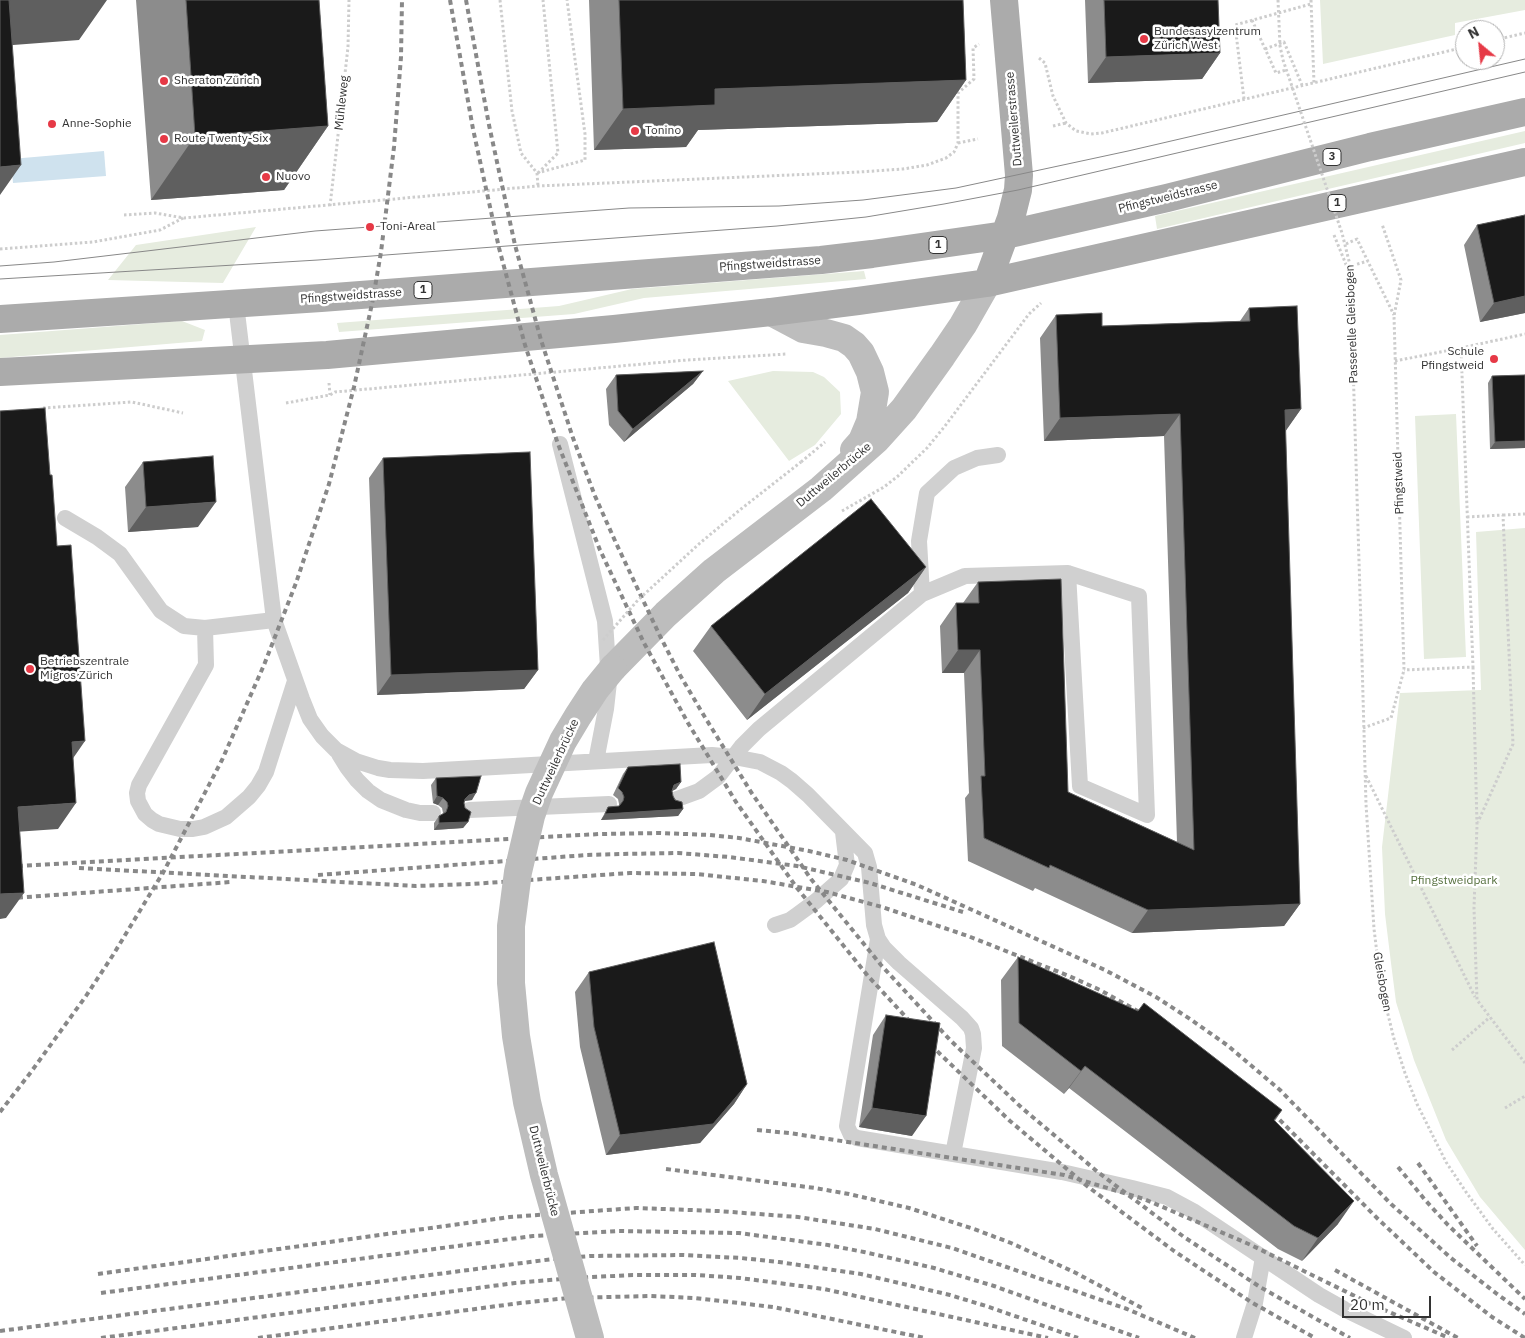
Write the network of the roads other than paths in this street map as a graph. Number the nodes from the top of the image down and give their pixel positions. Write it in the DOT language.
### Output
graph roads {
  1 [pos="1004,0"];
  2 [pos="1525,112"];
  3 [pos="1525,162"];
  4 [pos="1005,235"];
  5 [pos="987,283"];
  6 [pos="236,304"];
  7 [pos="771,312"];
  8 [pos="0,319"];
  9 [pos="243,359"];
  10 [pos="0,372"];
  11 [pos="560,444"];
  12 [pos="998,455"];
  13 [pos="821,489"];
  14 [pos="65,518"];
  15 [pos="1068,573"];
  16 [pos="922,594"];
  17 [pos="274,620"];
  18 [pos="205,628"];
  19 [pos="295,681"];
  20 [pos="336,750"];
  21 [pos="734,757"];
  22 [pos="596,761"];
  23 [pos="677,799"];
  24 [pos="609,804"];
  25 [pos="469,810"];
  26 [pos="433,813"];
  27 [pos="843,832"];
  28 [pos="775,925"];
  29 [pos="878,939"];
  30 [pos="953,1154"];
  31 [pos="1263,1257"];
  32 [pos="590,1338"];
  33 [pos="1244,1338"];
  34 [pos="1404,1338"];
  1 -- 4 [label="main road, Duttweilerstrasse"];
  2 -- 4 [label="main road, Pfingstweidstrasse / 3"];
  3 -- 5 [label="main road, 1"];
  4 -- 5 [label="main road, Duttweilerstrasse"];
  4 -- 6 [label="main road, Pfingstweidstrasse / 1"];
  5 -- 7 [label="main road, 1"];
  5 -- 13 [label="street, Duttweilerbrücke"];
  6 -- 8 [label="main road, Pfingstweidstrasse / 1"];
  6 -- 9 [label="lane"];
  7 -- 9 [label="main road, 1"];
  7 -- 13 [label="street"];
  9 -- 10 [label="main road, 1"];
  9 -- 17 [label="lane"];
  11 -- 22 [label="lane"];
  12 -- 16 [label="lane"];
  13 -- 32 [label="street, Duttweilerbrücke, bridge"];
  14 -- 18 [label="lane"];
  15 -- 15 [label="lane"];
  15 -- 16 [label="lane"];
  16 -- 21 [label="lane"];
  17 -- 18 [label="lane"];
  17 -- 19 [label="lane"];
  18 -- 19 [label="lane"];
  19 -- 20 [label="lane"];
  20 -- 22 [label="lane"];
  20 -- 26 [label="lane"];
  21 -- 22 [label="lane"];
  21 -- 23 [label="lane"];
  21 -- 27 [label="lane"];
  24 -- 25 [label="lane"];
  27 -- 28 [label="lane"];
  27 -- 29 [label="lane"];
  29 -- 30 [label="lane"];
  29 -- 30 [label="lane"];
  30 -- 31 [label="lane"];
  31 -- 33 [label="lane"];
  31 -- 34 [label="lane"];
}
